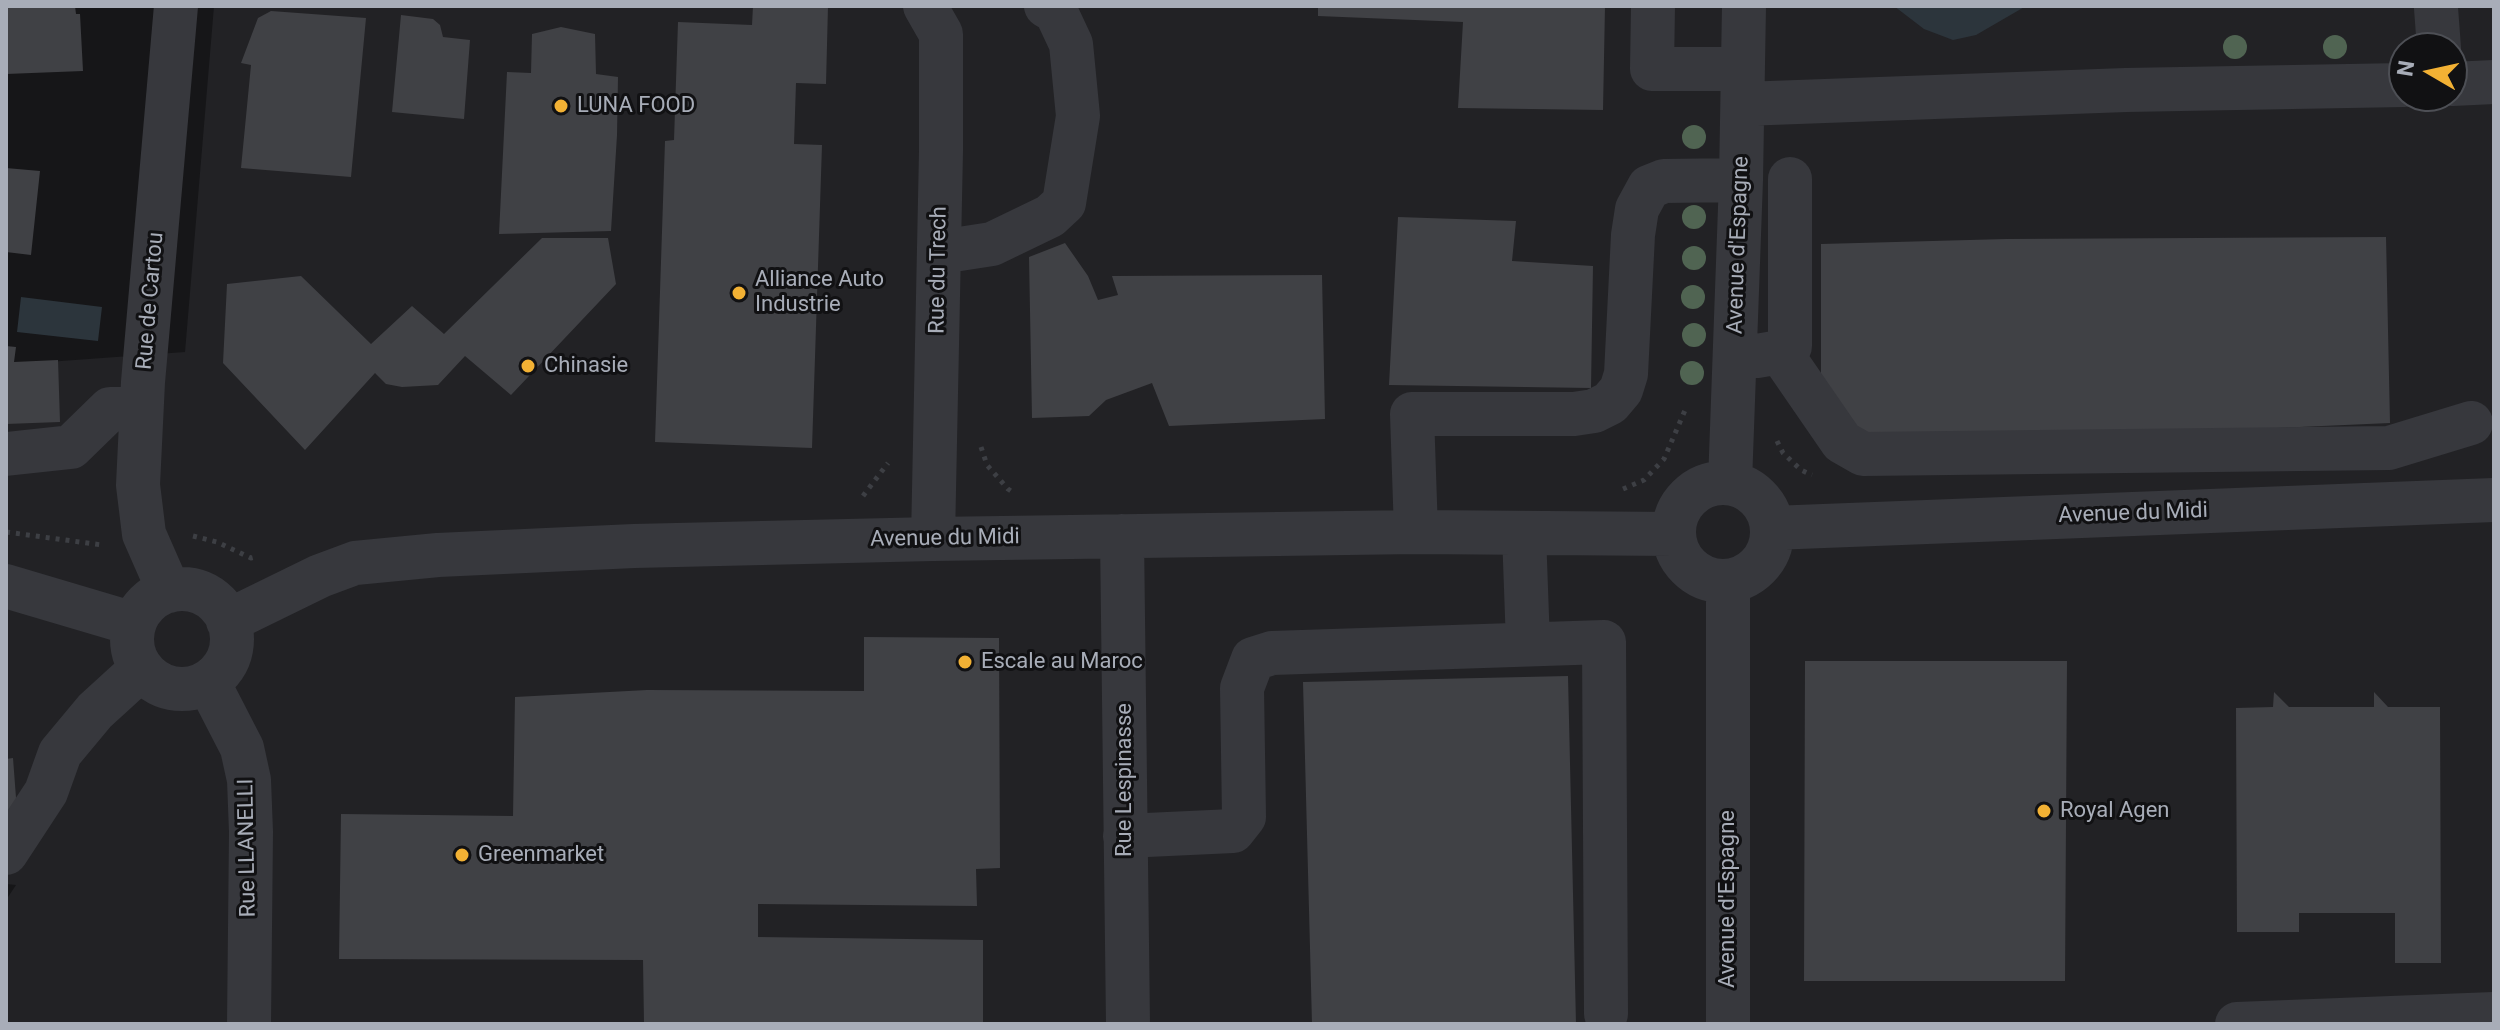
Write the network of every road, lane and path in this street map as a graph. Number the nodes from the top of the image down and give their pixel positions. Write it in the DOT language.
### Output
graph roads {
  1 [pos="176,6"];
  2 [pos="925,6"];
  3 [pos="1046,6"];
  4 [pos="1653,6"];
  5 [pos="1744,6"];
  6 [pos="2494,82"];
  7 [pos="2468,83"];
  8 [pos="2388,85"];
  9 [pos="1743,87"];
  10 [pos="1790,179"];
  11 [pos="1741,180"];
  12 [pos="940,252"];
  13 [pos="1780,352"];
  14 [pos="1735,361"];
  15 [pos="141,409"];
  16 [pos="2471,423"];
  17 [pos="6,454"];
  18 [pos="1730,483"];
  19 [pos="2494,500"];
  20 [pos="1772,528"];
  21 [pos="6,532"];
  22 [pos="1416,532"];
  23 [pos="1524,533"];
  24 [pos="1674,534"];
  25 [pos="1122,536"];
  26 [pos="933,539"];
  27 [pos="107,546"];
  28 [pos="1728,581"];
  29 [pos="6,586"];
  30 [pos="169,591"];
  31 [pos="228,621"];
  32 [pos="134,624"];
  33 [pos="1528,644"];
  34 [pos="141,669"];
  35 [pos="208,682"];
  36 [pos="1125,836"];
  37 [pos="6,853"];
  38 [pos="1606,1014"];
  39 [pos="2494,1014"];
  40 [pos="249,1024"];
  41 [pos="1128,1024"];
  42 [pos="1728,1024"];
  43 [pos="2237,1024"];
  1 -- 15 [label="street, Rue de Cartou"];
  2 -- 12 [label="street, Rue du Trech"];
  3 -- 12 [label="street"];
  4 -- 9 [label="street"];
  5 -- 9 [label="street, Avenue d'Espagne"];
  6 -- 7 [label="street"];
  8 -- 9 [label="street"];
  9 -- 11 [label="street, Avenue d'Espagne"];
  10 -- 13 [label="street"];
  11 -- 14 [label="street, Avenue d'Espagne"];
  11 -- 22 [label="street"];
  12 -- 26 [label="street, Rue du Trech"];
  13 -- 14 [label="street"];
  13 -- 16 [label="street"];
  14 -- 18 [label="street, Avenue d'Espagne"];
  15 -- 17 [label="street"];
  15 -- 30 [label="street, Rue de Cartou"];
  18 -- 20 [label="street"];
  18 -- 24 [label="street"];
  19 -- 20 [label="street, Avenue du Midi"];
  20 -- 28 [label="street"];
  21 -- 27 [label="path"];
  22 -- 23 [label="street, Avenue du Midi"];
  22 -- 25 [label="street, Avenue du Midi"];
  23 -- 24 [label="street, Avenue du Midi"];
  23 -- 33 [label="street"];
  24 -- 28 [label="street"];
  25 -- 26 [label="street, Avenue du Midi"];
  25 -- 36 [label="street, Rue Lespinasse"];
  26 -- 31 [label="street, Avenue du Midi"];
  28 -- 42 [label="street, Avenue d'Espagne"];
  29 -- 32 [label="street"];
  30 -- 31 [label="street"];
  30 -- 32 [label="street"];
  31 -- 35 [label="street"];
  32 -- 34 [label="street"];
  33 -- 36 [label="street"];
  33 -- 38 [label="street"];
  34 -- 35 [label="street"];
  34 -- 37 [label="street"];
  35 -- 40 [label="street, Rue LLANELLI"];
  36 -- 41 [label="street, Rue Lespinasse"];
  39 -- 43 [label="street"];
}
